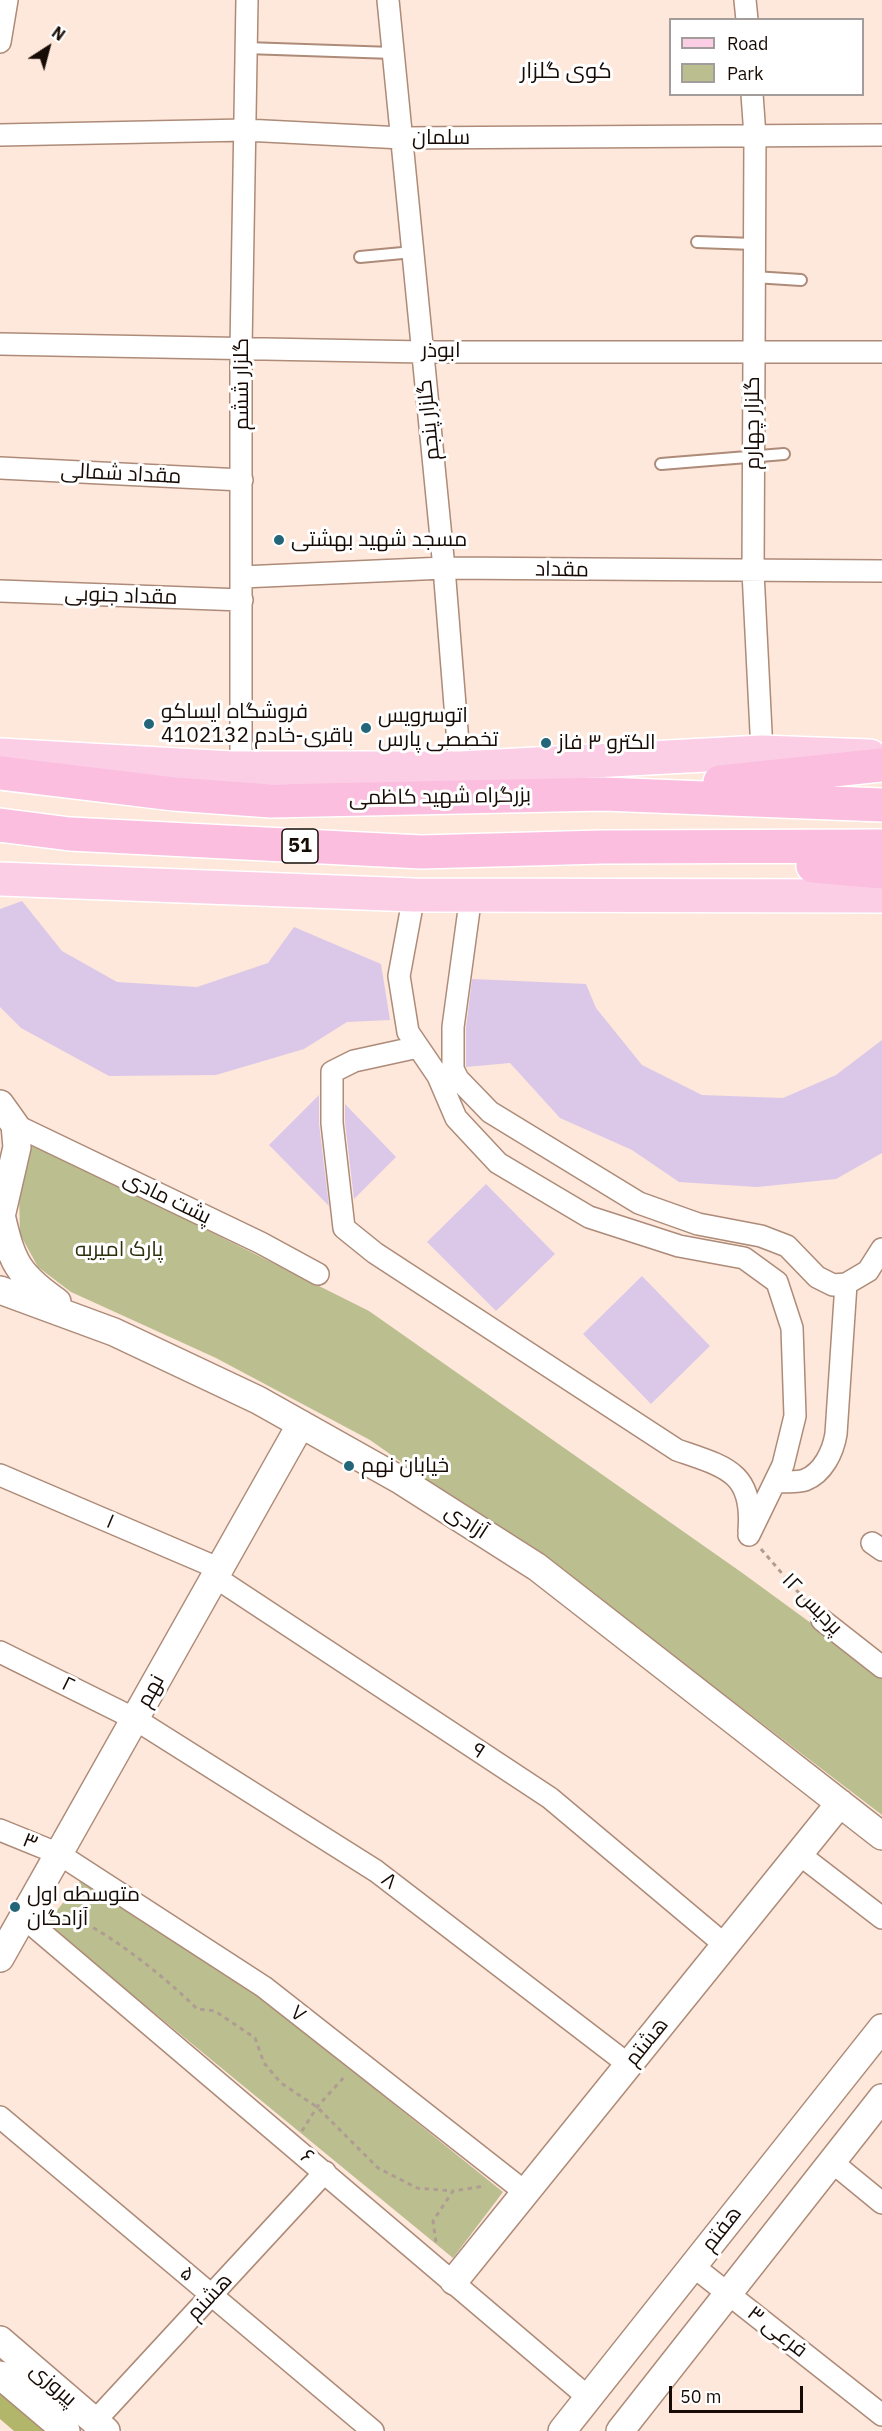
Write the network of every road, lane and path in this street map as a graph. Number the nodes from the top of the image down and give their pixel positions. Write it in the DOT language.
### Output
graph roads {
  1 [pos="7,0"];
  2 [pos="247,0"];
  3 [pos="388,0"];
  4 [pos="745,0"];
  5 [pos="747,18"];
  6 [pos="0,42"];
  7 [pos="246,48"];
  8 [pos="393,53"];
  9 [pos="752,96"];
  10 [pos="245,130"];
  11 [pos="0,135"];
  12 [pos="882,135"];
  13 [pos="755,136"];
  14 [pos="402,138"];
  15 [pos="697,242"];
  16 [pos="754,244"];
  17 [pos="413,252"];
  18 [pos="360,257"];
  19 [pos="754,277"];
  20 [pos="801,280"];
  21 [pos="0,344"];
  22 [pos="241,348"];
  23 [pos="754,350"];
  24 [pos="423,352"];
  25 [pos="882,352"];
  26 [pos="784,454"];
  27 [pos="753,457"];
  28 [pos="661,464"];
  29 [pos="0,468"];
  30 [pos="242,480"];
  31 [pos="444,568"];
  32 [pos="882,571"];
  33 [pos="753,572"];
  34 [pos="242,576"];
  35 [pos="0,591"];
  36 [pos="242,600"];
  37 [pos="762,752"];
  38 [pos="882,757"];
  39 [pos="4,761"];
  40 [pos="882,765"];
  41 [pos="241,768"];
  42 [pos="460,768"];
  43 [pos="603,794"];
  44 [pos="882,805"];
  45 [pos="0,825"];
  46 [pos="882,846"];
  47 [pos="602,847"];
  48 [pos="882,872"];
  49 [pos="0,879"];
  50 [pos="414,895"];
  51 [pos="471,895"];
  52 [pos="882,896"];
  53 [pos="418,1047"];
  54 [pos="5,1118"];
  55 [pos="1,1218"];
  56 [pos="882,1249"];
  57 [pos="318,1274"];
  58 [pos="846,1284"];
  59 [pos="0,1290"];
  60 [pos="114,1332"];
  61 [pos="302,1424"];
  62 [pos="0,1475"];
  63 [pos="776,1482"];
  64 [pos="748,1534"];
  65 [pos="218,1573"];
  66 [pos="822,1620"];
  67 [pos="0,1652"];
  68 [pos="882,1667"];
  69 [pos="135,1719"];
  70 [pos="840,1803"];
  71 [pos="0,1830"];
  72 [pos="882,1836"];
  73 [pos="59,1854"];
  74 [pos="799,1854"];
  75 [pos="26,1913"];
  76 [pos="882,1918"];
  77 [pos="725,1945"];
  78 [pos="0,1958"];
  79 [pos="882,2028"];
  80 [pos="358,2061"];
  81 [pos="628,2065"];
  82 [pos="882,2098"];
  83 [pos="317,2107"];
  84 [pos="0,2117"];
  85 [pos="293,2145"];
  86 [pos="832,2162"];
  87 [pos="325,2172"];
  88 [pos="519,2187"];
  89 [pos="453,2191"];
  90 [pos="882,2203"];
  91 [pos="693,2266"];
  92 [pos="447,2275"];
  93 [pos="212,2294"];
  94 [pos="728,2294"];
  95 [pos="0,2340"];
  96 [pos="0,2375"];
  97 [pos="589,2398"];
  98 [pos="882,2415"];
  99 [pos="100,2426"];
  100 [pos="624,2430"];
  101 [pos="66,2431"];
  102 [pos="373,2431"];
  103 [pos="562,2431"];
  1 -- 6 [label="street"];
  2 -- 7 [label="street, گلزار ششم"];
  3 -- 8 [label="street, گلزار پنجم"];
  4 -- 5 [label="street"];
  7 -- 8 [label="lane"];
  7 -- 10 [label="street, گلزار ششم"];
  8 -- 14 [label="street, گلزار پنجم"];
  9 -- 13 [label="street, گلزار چهارم"];
  10 -- 11 [label="street, سلمان"];
  10 -- 14 [label="street, سلمان"];
  10 -- 22 [label="street, گلزار ششم"];
  12 -- 13 [label="street, سلمان"];
  13 -- 14 [label="street, سلمان"];
  13 -- 16 [label="street, گلزار چهارم"];
  14 -- 17 [label="street, گلزار پنجم"];
  15 -- 16 [label="lane"];
  16 -- 19 [label="street, گلزار چهارم"];
  17 -- 18 [label="lane"];
  17 -- 24 [label="street, گلزار پنجم"];
  19 -- 20 [label="lane"];
  19 -- 23 [label="street, گلزار چهارم"];
  21 -- 22 [label="street, ابوذر"];
  22 -- 24 [label="street, ابوذر"];
  22 -- 30 [label="street, گلزار ششم"];
  23 -- 24 [label="street, ابوذر"];
  23 -- 25 [label="street, ابوذر"];
  23 -- 27 [label="street, گلزار چهارم"];
  24 -- 31 [label="street, گلزار پنجم"];
  26 -- 27 [label="lane"];
  27 -- 28 [label="lane"];
  27 -- 33 [label="street, گلزار چهارم"];
  29 -- 30 [label="street, مقداد شمالی"];
  30 -- 34 [label="street, گلزار ششم"];
  31 -- 33 [label="street, مقداد"];
  31 -- 34 [label="street, مقداد"];
  31 -- 42 [label="street, گلزار پنجم"];
  32 -- 33 [label="street, مقداد"];
  33 -- 37 [label="street, گلزار چهارم"];
  34 -- 36 [label="street, گلزار ششم"];
  35 -- 36 [label="street, مقداد جنوبی"];
  36 -- 41 [label="street, گلزار ششم"];
  37 -- 38 [label="main road, بزرگراه شهید کاظمی"];
  37 -- 42 [label="main road, بزرگراه شهید کاظمی"];
  39 -- 41 [label="main road, بزرگراه شهید کاظمی"];
  39 -- 43 [label="highway, بزرگراه شهید کاظمی / 51"];
  40 -- 43 [label="highway"];
  41 -- 42 [label="main road, بزرگراه شهید کاظمی"];
  43 -- 44 [label="highway, بزرگراه شهید کاظمی / 51"];
  45 -- 47 [label="highway, 51"];
  46 -- 47 [label="highway, 51"];
  47 -- 48 [label="highway"];
  49 -- 50 [label="main road"];
  50 -- 51 [label="main road"];
  50 -- 53 [label="street"];
  51 -- 52 [label="main road"];
  51 -- 58 [label="street"];
  53 -- 63 [label="street"];
  53 -- 64 [label="street"];
  54 -- 55 [label="street"];
  54 -- 57 [label="street, پشت مادی"];
  55 -- 60 [label="street"];
  56 -- 58 [label="street"];
  58 -- 63 [label="street"];
  59 -- 60 [label="street, آزادی"];
  60 -- 61 [label="street, آزادی"];
  61 -- 65 [label="street, نهم"];
  61 -- 70 [label="street, آزادی"];
  62 -- 65 [label="street, ۱"];
  63 -- 64 [label="street"];
  64 -- 66 [label="path, پردیس ۱۲"];
  65 -- 69 [label="street, نهم"];
  65 -- 77 [label="street, ۹"];
  66 -- 68 [label="street, پردیس ۱۲"];
  67 -- 69 [label="street, ۲"];
  69 -- 73 [label="street, نهم"];
  69 -- 81 [label="street, ۸"];
  70 -- 72 [label="street, آزادی"];
  70 -- 74 [label="street, هشتم"];
  71 -- 73 [label="street, ۳"];
  73 -- 75 [label="street, نهم"];
  73 -- 80 [label="street, ۷"];
  74 -- 76 [label="street"];
  74 -- 77 [label="street, هشتم"];
  75 -- 78 [label="street, نهم"];
  75 -- 83 [label="path"];
  75 -- 85 [label="street, ۶"];
  77 -- 81 [label="street, هشتم"];
  79 -- 91 [label="street, هفتم"];
  80 -- 83 [label="path"];
  80 -- 88 [label="street, ۷"];
  81 -- 88 [label="street, هشتم"];
  82 -- 86 [label="street"];
  83 -- 85 [label="path"];
  83 -- 89 [label="path"];
  84 -- 93 [label="street, ۵"];
  85 -- 87 [label="street, ۶"];
  86 -- 90 [label="street"];
  86 -- 94 [label="street"];
  87 -- 92 [label="street, ۶"];
  87 -- 93 [label="street, هشنم"];
  88 -- 89 [label="path"];
  88 -- 92 [label="street, هشتم"];
  89 -- 92 [label="path"];
  91 -- 94 [label="street, فرعی ۳"];
  91 -- 97 [label="street, هفتم"];
  92 -- 97 [label="street, ۶"];
  93 -- 99 [label="street, هشنم"];
  93 -- 102 [label="street, ۵"];
  94 -- 98 [label="street, فرعی ۳"];
  94 -- 100 [label="street"];
  95 -- 99 [label="street, پیروزی"];
  96 -- 101 [label="street, پیروزی"];
  97 -- 103 [label="street, هفتم"];
}
